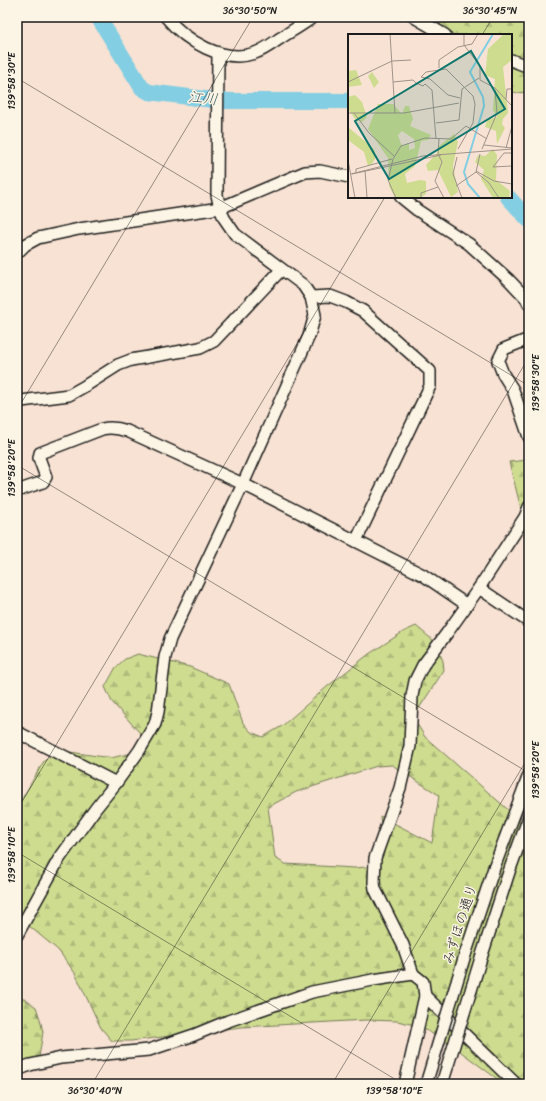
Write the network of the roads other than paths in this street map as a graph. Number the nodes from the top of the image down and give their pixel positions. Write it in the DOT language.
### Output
graph roads {
  1 [pos="166,17"];
  2 [pos="313,17"];
  3 [pos="414,17"];
  4 [pos="443,34"];
  5 [pos="218,53"];
  6 [pos="512,60"];
  7 [pos="529,67"];
  8 [pos="348,177"];
  9 [pos="402,198"];
  10 [pos="220,208"];
  11 [pos="17,253"];
  12 [pos="281,270"];
  13 [pos="311,297"];
  14 [pos="529,304"];
  15 [pos="529,339"];
  16 [pos="17,403"];
  17 [pos="529,437"];
  18 [pos="243,484"];
  19 [pos="17,491"];
  20 [pos="529,507"];
  21 [pos="356,541"];
  22 [pos="479,588"];
  23 [pos="467,605"];
  24 [pos="529,622"];
  25 [pos="17,732"];
  26 [pos="529,775"];
  27 [pos="116,783"];
  28 [pos="529,817"];
  29 [pos="17,934"];
  30 [pos="413,974"];
  31 [pos="425,996"];
  32 [pos="17,1070"];
  33 [pos="405,1084"];
  34 [pos="426,1084"];
  35 [pos="442,1084"];
  36 [pos="516,1084"];
  1 -- 5 [label="street"];
  2 -- 5 [label="street"];
  3 -- 4 [label="street"];
  5 -- 10 [label="street"];
  6 -- 7 [label="street"];
  8 -- 10 [label="street"];
  9 -- 14 [label="street"];
  10 -- 11 [label="street"];
  10 -- 12 [label="street"];
  12 -- 13 [label="street"];
  12 -- 16 [label="street"];
  13 -- 18 [label="street"];
  13 -- 21 [label="street"];
  15 -- 17 [label="street"];
  18 -- 19 [label="street"];
  18 -- 21 [label="street"];
  18 -- 27 [label="street"];
  20 -- 22 [label="street"];
  21 -- 23 [label="street"];
  22 -- 23 [label="street"];
  22 -- 24 [label="street"];
  23 -- 30 [label="street"];
  25 -- 27 [label="street"];
  26 -- 34 [label="street, みずほの通り, bridge"];
  27 -- 29 [label="street"];
  28 -- 35 [label="street, bridge"];
  30 -- 31 [label="street"];
  30 -- 32 [label="street"];
  31 -- 33 [label="street"];
  31 -- 36 [label="street"];
}
